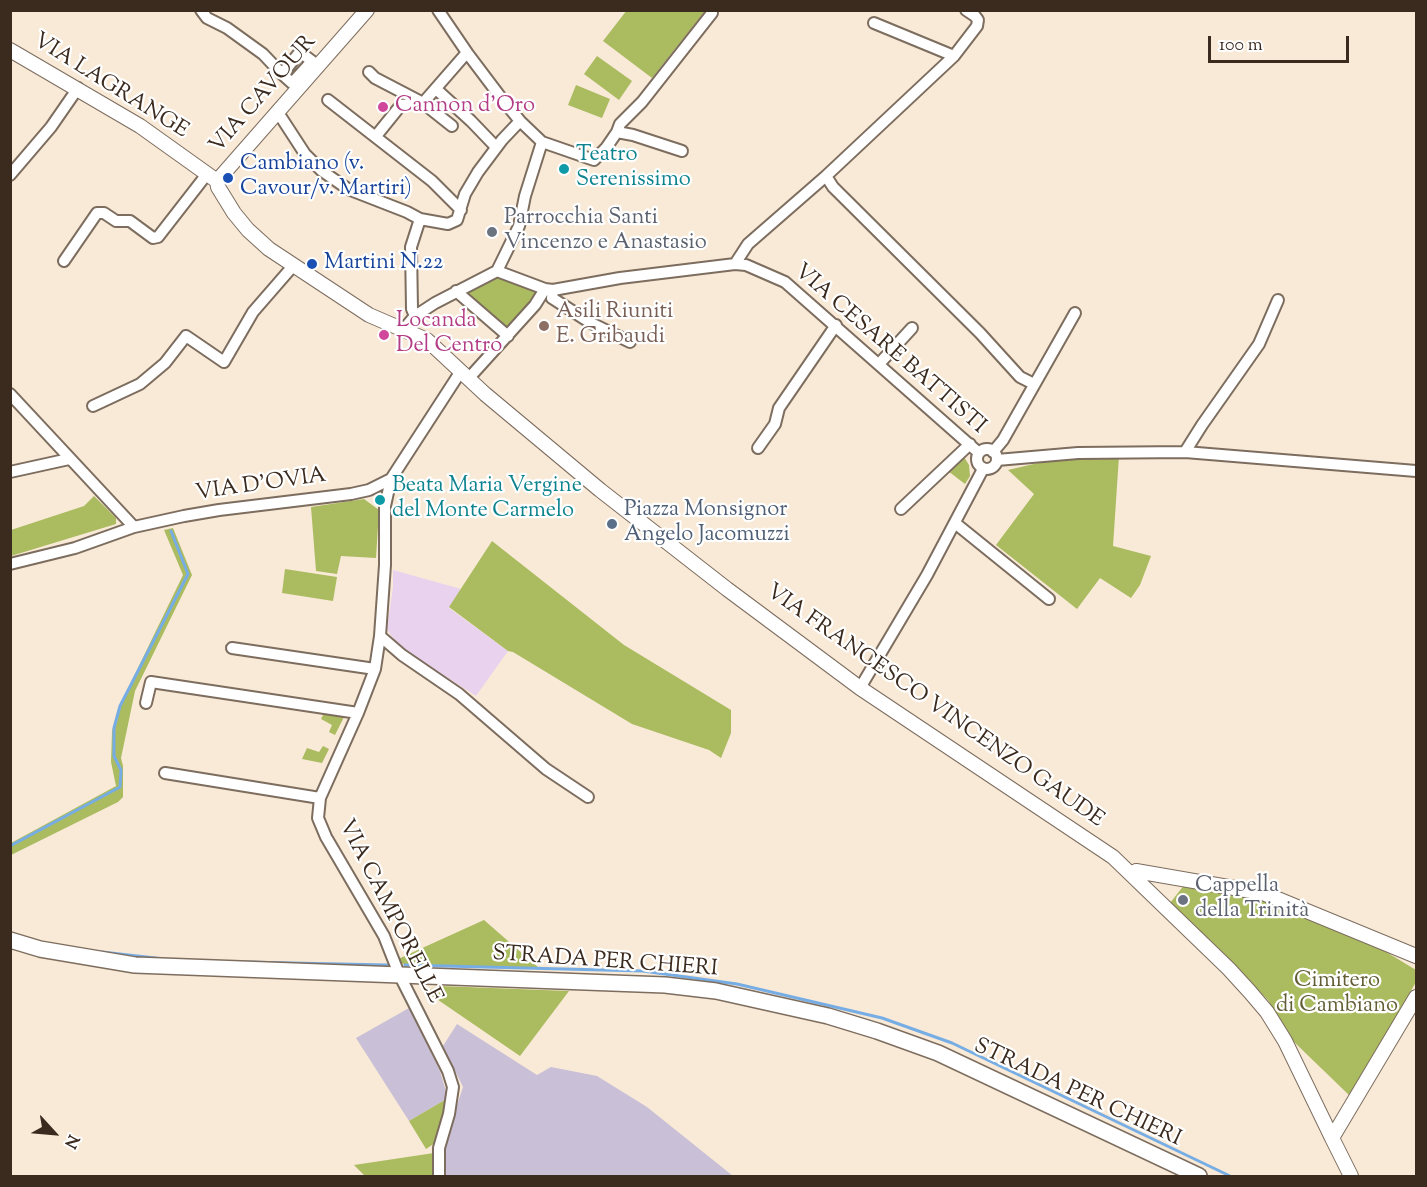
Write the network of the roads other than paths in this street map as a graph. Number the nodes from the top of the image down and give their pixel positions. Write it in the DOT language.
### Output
graph roads {
  1 [pos="201,10"];
  2 [pos="367,10"];
  3 [pos="438,10"];
  4 [pos="966,10"];
  5 [pos="712,12"];
  6 [pos="874,23"];
  7 [pos="10,50"];
  8 [pos="468,54"];
  9 [pos="954,56"];
  10 [pos="315,63"];
  11 [pos="369,72"];
  12 [pos="282,74"];
  13 [pos="294,86"];
  14 [pos="78,88"];
  15 [pos="436,89"];
  16 [pos="328,100"];
  17 [pos="423,103"];
  18 [pos="277,111"];
  19 [pos="520,121"];
  20 [pos="452,126"];
  21 [pos="617,132"];
  22 [pos="376,136"];
  23 [pos="542,142"];
  24 [pos="496,147"];
  25 [pos="682,151"];
  26 [pos="10,175"];
  27 [pos="826,176"];
  28 [pos="212,178"];
  29 [pos="461,210"];
  30 [pos="420,219"];
  31 [pos="64,261"];
  32 [pos="735,264"];
  33 [pos="293,266"];
  34 [pos="497,271"];
  35 [pos="549,289"];
  36 [pos="456,291"];
  37 [pos="1278,300"];
  38 [pos="1075,313"];
  39 [pos="415,316"];
  40 [pos="836,325"];
  41 [pos="912,328"];
  42 [pos="403,330"];
  43 [pos="508,336"];
  44 [pos="630,342"];
  45 [pos="879,364"];
  46 [pos="465,375"];
  47 [pos="1034,384"];
  48 [pos="10,394"];
  49 [pos="93,406"];
  50 [pos="970,444"];
  51 [pos="758,448"];
  52 [pos="1185,452"];
  53 [pos="980,453"];
  54 [pos="995,456"];
  55 [pos="69,459"];
  56 [pos="983,469"];
  57 [pos="1416,471"];
  58 [pos="10,472"];
  59 [pos="391,479"];
  60 [pos="901,509"];
  61 [pos="954,523"];
  62 [pos="134,527"];
  63 [pos="10,564"];
  64 [pos="1049,599"];
  65 [pos="380,636"];
  66 [pos="232,648"];
  67 [pos="375,669"];
  68 [pos="860,688"];
  69 [pos="146,703"];
  70 [pos="358,713"];
  71 [pos="165,773"];
  72 [pos="588,797"];
  73 [pos="320,798"];
  74 [pos="1131,874"];
  75 [pos="10,940"];
  76 [pos="1416,956"];
  77 [pos="399,974"];
  78 [pos="1416,997"];
  79 [pos="1332,1138"];
  80 [pos="439,1176"];
  81 [pos="1199,1176"];
  82 [pos="1351,1176"];
  1 -- 12 [label="street"];
  2 -- 10 [label="street, VIA CAVOUR"];
  3 -- 8 [label="street"];
  4 -- 9 [label="street"];
  5 -- 21 [label="street"];
  6 -- 9 [label="street"];
  7 -- 14 [label="street, VIA LAGRANGE"];
  8 -- 15 [label="street"];
  8 -- 19 [label="street"];
  9 -- 27 [label="street"];
  10 -- 12 [label="street"];
  10 -- 13 [label="street, VIA CAVOUR"];
  11 -- 17 [label="street"];
  12 -- 13 [label="street"];
  13 -- 18 [label="street, VIA CAVOUR"];
  14 -- 26 [label="street"];
  14 -- 28 [label="street, VIA LAGRANGE"];
  15 -- 17 [label="street"];
  15 -- 24 [label="street"];
  16 -- 22 [label="street"];
  17 -- 20 [label="street"];
  17 -- 22 [label="street"];
  18 -- 28 [label="street, VIA CAVOUR"];
  18 -- 30 [label="street"];
  19 -- 23 [label="street"];
  19 -- 24 [label="street"];
  21 -- 23 [label="street"];
  21 -- 25 [label="street"];
  22 -- 29 [label="street"];
  23 -- 34 [label="street"];
  24 -- 29 [label="street"];
  27 -- 32 [label="street"];
  27 -- 47 [label="street"];
  28 -- 31 [label="street"];
  28 -- 33 [label="street, VIA FRANCESCO VINCENZO GAUDE"];
  29 -- 30 [label="street"];
  30 -- 39 [label="street"];
  32 -- 35 [label="street, VIA CESARE BATTISTI"];
  32 -- 40 [label="street, VIA CESARE BATTISTI"];
  33 -- 42 [label="street, VIA FRANCESCO VINCENZO GAUDE"];
  33 -- 49 [label="street"];
  34 -- 35 [label="street"];
  34 -- 36 [label="street"];
  35 -- 43 [label="street"];
  35 -- 44 [label="street"];
  36 -- 39 [label="street"];
  36 -- 43 [label="street"];
  37 -- 52 [label="street"];
  38 -- 47 [label="street"];
  39 -- 42 [label="street"];
  40 -- 45 [label="street, VIA CESARE BATTISTI"];
  40 -- 51 [label="street"];
  41 -- 45 [label="street"];
  42 -- 46 [label="street, VIA FRANCESCO VINCENZO GAUDE"];
  43 -- 46 [label="street"];
  45 -- 50 [label="street, VIA CESARE BATTISTI"];
  46 -- 59 [label="street"];
  46 -- 68 [label="street, VIA FRANCESCO VINCENZO GAUDE"];
  47 -- 54 [label="street"];
  48 -- 55 [label="street"];
  50 -- 53 [label="street, VIA CESARE BATTISTI"];
  50 -- 60 [label="street"];
  52 -- 54 [label="street"];
  52 -- 57 [label="street"];
  53 -- 54 [label="street"];
  53 -- 56 [label="street"];
  54 -- 56 [label="street"];
  55 -- 58 [label="street"];
  55 -- 62 [label="street"];
  56 -- 61 [label="street"];
  59 -- 62 [label="street, VIA D'OVIA"];
  59 -- 65 [label="street, VIA CAMPORELLE"];
  61 -- 64 [label="street"];
  61 -- 68 [label="street"];
  62 -- 63 [label="street, VIA D'OVIA"];
  65 -- 67 [label="street, VIA CAMPORELLE"];
  65 -- 72 [label="street"];
  66 -- 67 [label="street"];
  67 -- 70 [label="street, VIA CAMPORELLE"];
  68 -- 74 [label="street, VIA FRANCESCO VINCENZO GAUDE"];
  69 -- 70 [label="street"];
  70 -- 73 [label="street, VIA CAMPORELLE"];
  71 -- 73 [label="street"];
  73 -- 77 [label="street, VIA CAMPORELLE"];
  74 -- 76 [label="street"];
  74 -- 79 [label="street, VIA FRANCESCO VINCENZO GAUDE"];
  75 -- 77 [label="main road, STRADA PER CHIERI"];
  77 -- 80 [label="street, VIA CAMPORELLE"];
  77 -- 81 [label="main road, STRADA PER CHIERI"];
  78 -- 79 [label="street"];
  79 -- 82 [label="street, VIA FRANCESCO VINCENZO GAUDE"];
}
